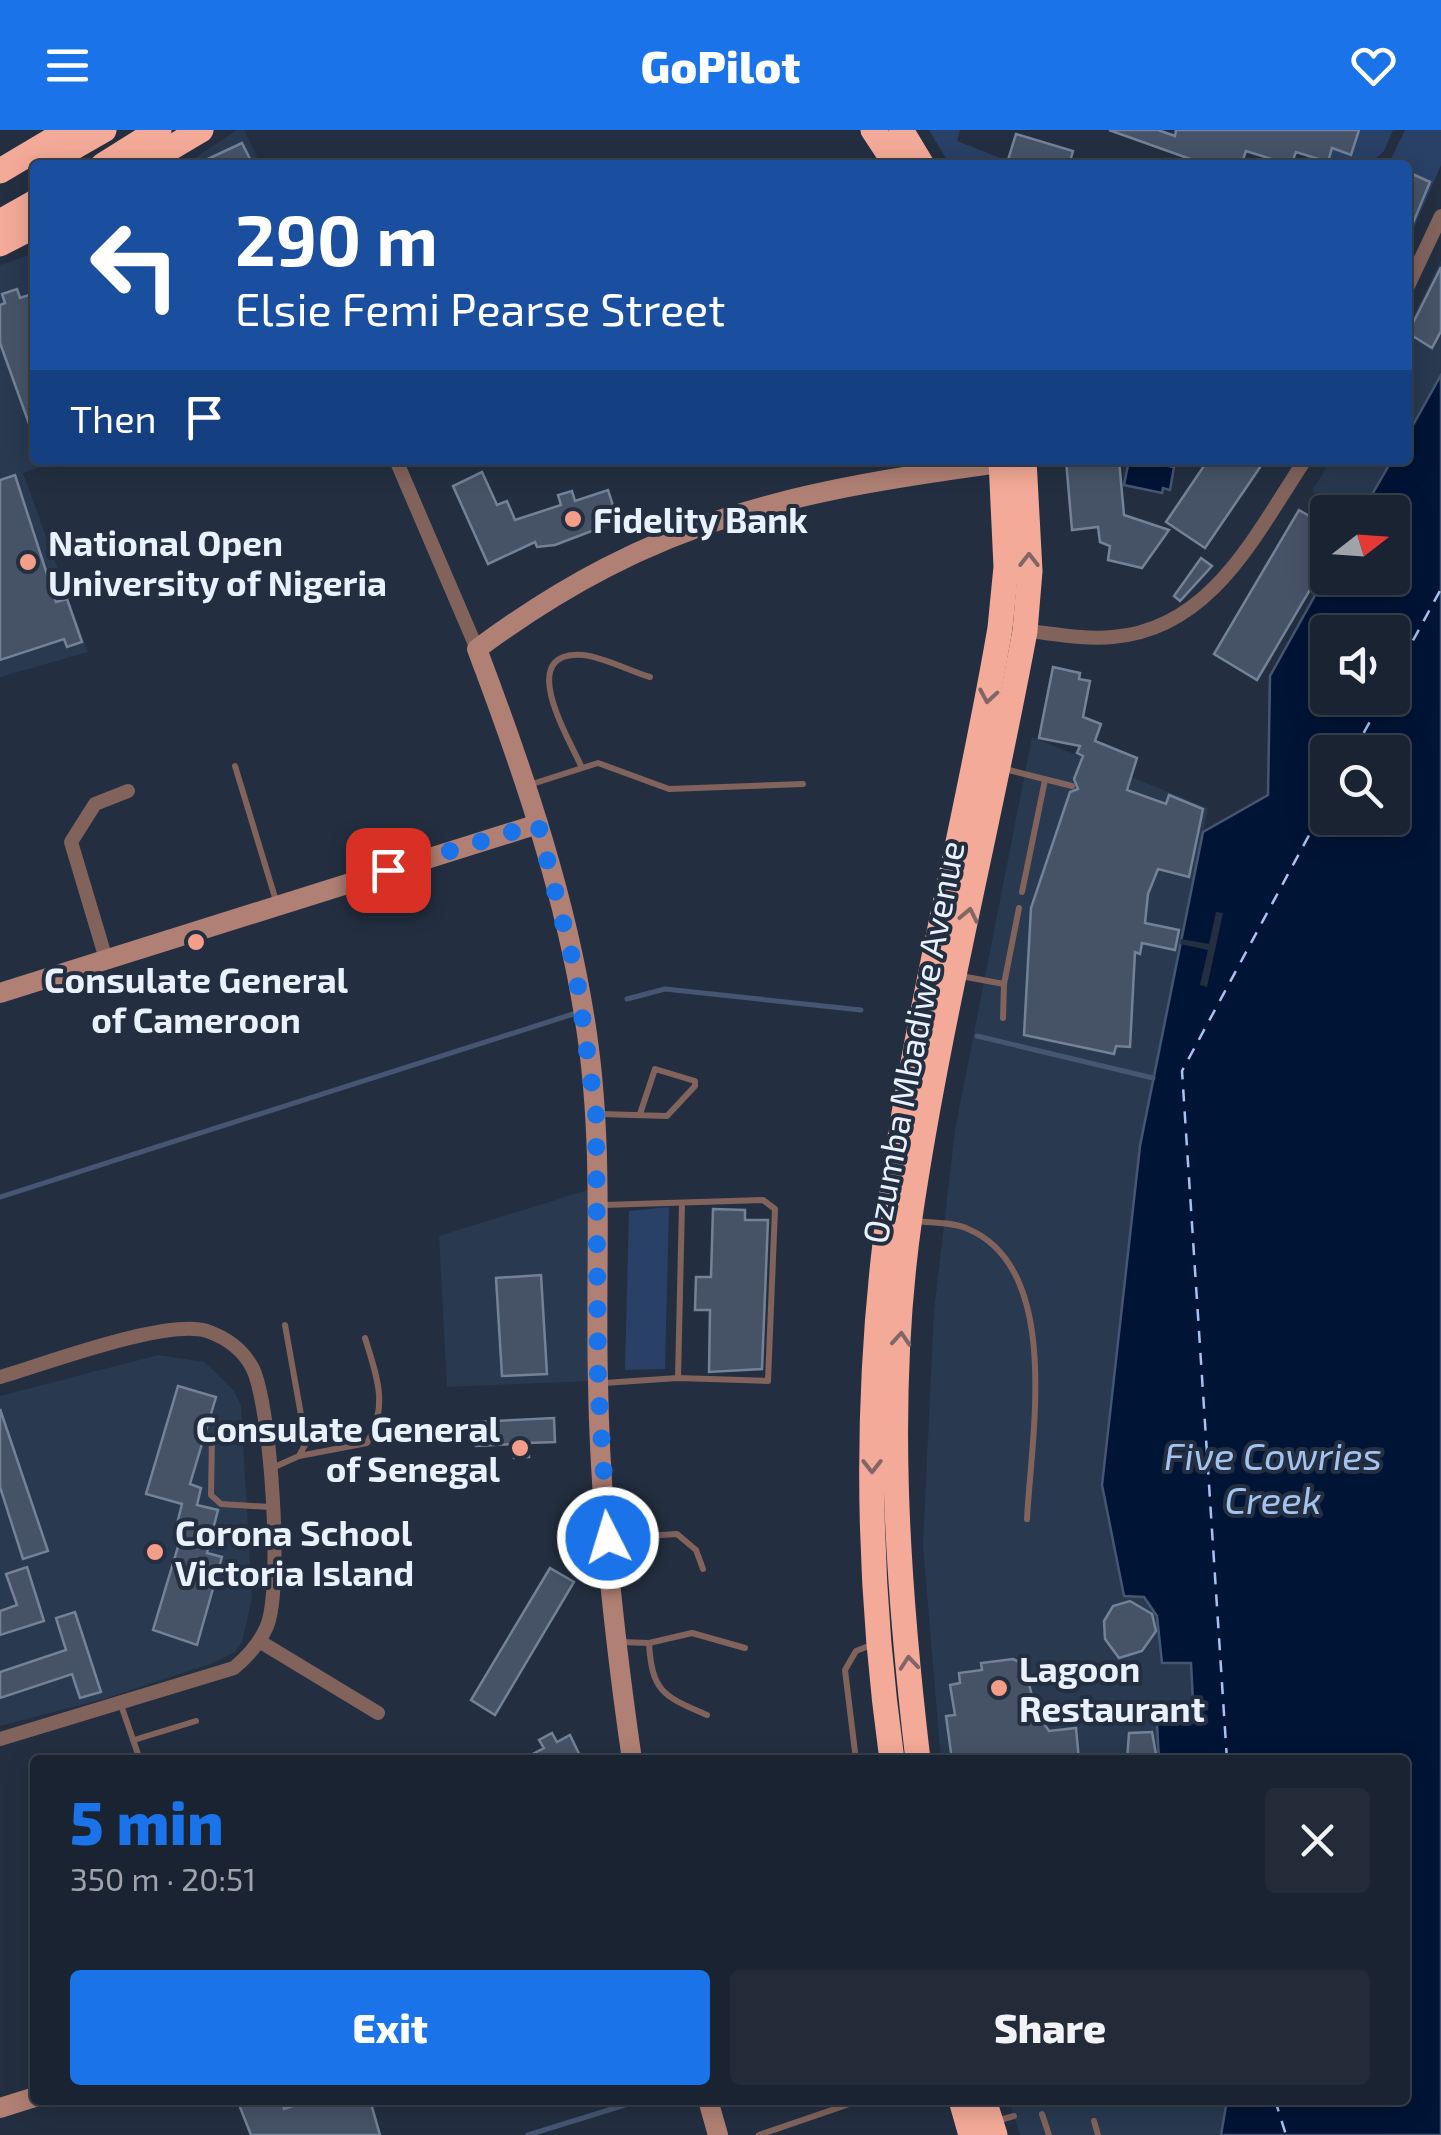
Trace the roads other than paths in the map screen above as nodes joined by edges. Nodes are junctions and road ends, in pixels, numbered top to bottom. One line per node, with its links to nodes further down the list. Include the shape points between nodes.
1 (70, 130): 12 (highway)
2 (104, 130): 7 (highway)
3 (160, 130): 8 (highway)
4 (201, 130): 9 (highway)
5 (873, 130): 10 (highway)
6 (901, 130): 11 (highway)
7 (51, 160)
8 (111, 160)
9 (150, 160)
10 (893, 160)
11 (919, 160)
12 (0, 171)
13 (30, 172): 14 (highway)
14 (0, 188)
15 (30, 205): 17 (highway)
16 (1441, 216): 20 (street)
17 (0, 222)
18 (30, 229): 19 (highway)
19 (0, 244)
20 (1412, 278)
21 (398, 465): 26 (street)
22 (983, 465): 26 (street, via 836,488 716,518 584,576)
23 (1009, 465): 25 (highway, Ozumba Mbadiwe Avenue)
24 (1302, 465): 25 (street, via 1231,569 1185,614 1114,637)
25 (1012, 630): 30 (highway, Ozumba Mbadiwe Avenue); 63 (highway, Ozumba Mbadiwe Avenue, one-way to 63, via 929,991 883,1260 872,1463)
26 (477, 649): 33 (street)
27 (650, 677): 29 (lane, via 584,655 554,666 548,676 551,705)
28 (235, 766): 38 (lane)
29 (581, 766): 32 (lane, via 615,767 669,790); 33 (lane)
30 (1000, 768): 31 (lane); 41 (highway, Ozumba Mbadiwe Avenue, one-way to 30)
31 (1045, 780): 34 (lane); 37 (lane)
32 (803, 784)
33 (528, 786): 36 (street)
34 (1072, 786)
35 (128, 791): 40 (street, via 95,804 71,842)
36 (538, 824): 38 (street); 45 (street, via 576,973)
37 (1022, 892)
38 (277, 904): 40 (street)
39 (1019, 908): 42 (lane)
40 (106, 959): 43 (street)
41 (957, 975): 42 (lane); 49 (highway, Ozumba Mbadiwe Avenue)
42 (1004, 984): 44 (lane)
43 (0, 993)
44 (1003, 1018)
45 (596, 1114): 46 (lane); 48 (street)
46 (640, 1114): 46 (lane, via 655,1069 695,1081 667,1116)
47 (682, 1204): 48 (lane); 53 (lane); 53 (lane, via 763,1200 775,1209 768,1381)
48 (600, 1206): 54 (street)
49 (909, 1220): 59 (lane, via 967,1228 985,1239 1003,1256 1028,1304 1036,1338); 77 (highway, Ozumba Mbadiwe Avenue, one-way to 49, via 895,1450)
50 (285, 1325): 56 (lane, via 306,1444)
51 (365, 1338): 56 (lane, via 383,1404 378,1426 368,1443)
52 (0, 1377): 55 (street, via 166,1329 204,1330 233,1344 252,1366 265,1400)
53 (678, 1378): 54 (lane)
54 (598, 1383): 60 (street)
55 (266, 1430): 57 (street); 58 (lane, via 212,1437 211,1495 221,1504)
56 (299, 1456): 57 (lane)
57 (268, 1470): 58 (street)
58 (270, 1506): 62 (street, via 274,1586)
59 (1027, 1519)
60 (608, 1538): 61 (lane, via 677,1534 696,1550); 64 (street)
61 (703, 1568)
62 (259, 1641): 67 (street, via 234,1668); 68 (street)
63 (880, 1641): 75 (lane, via 856,1651 845,1670); 76 (highway, Ozumba Mbadiwe Avenue)
64 (618, 1642): 65 (lane); 74 (street)
65 (649, 1643): 66 (lane, via 692,1633); 69 (lane, via 654,1684)
66 (745, 1648)
67 (121, 1706): 71 (street); 72 (lane)
68 (378, 1712)
69 (707, 1715)
70 (196, 1721): 72 (lane)
71 (0, 1738)
72 (134, 1740): 73 (lane)
73 (138, 1755)
74 (631, 1755)
75 (855, 1755)
76 (891, 1755)
77 (918, 1755)
78 (30, 2099): 82 (street)
79 (709, 2105): 87 (street)
80 (847, 2105): 86 (lane)
81 (968, 2105): 85 (highway)
82 (0, 2108)
83 (1042, 2114): 90 (lane)
84 (1094, 2121): 91 (lane)
85 (991, 2122)
86 (788, 2126): 88 (lane); 89 (lane)
87 (718, 2135)
88 (759, 2135)
89 (791, 2135)
90 (1050, 2135)
91 (1098, 2135)

